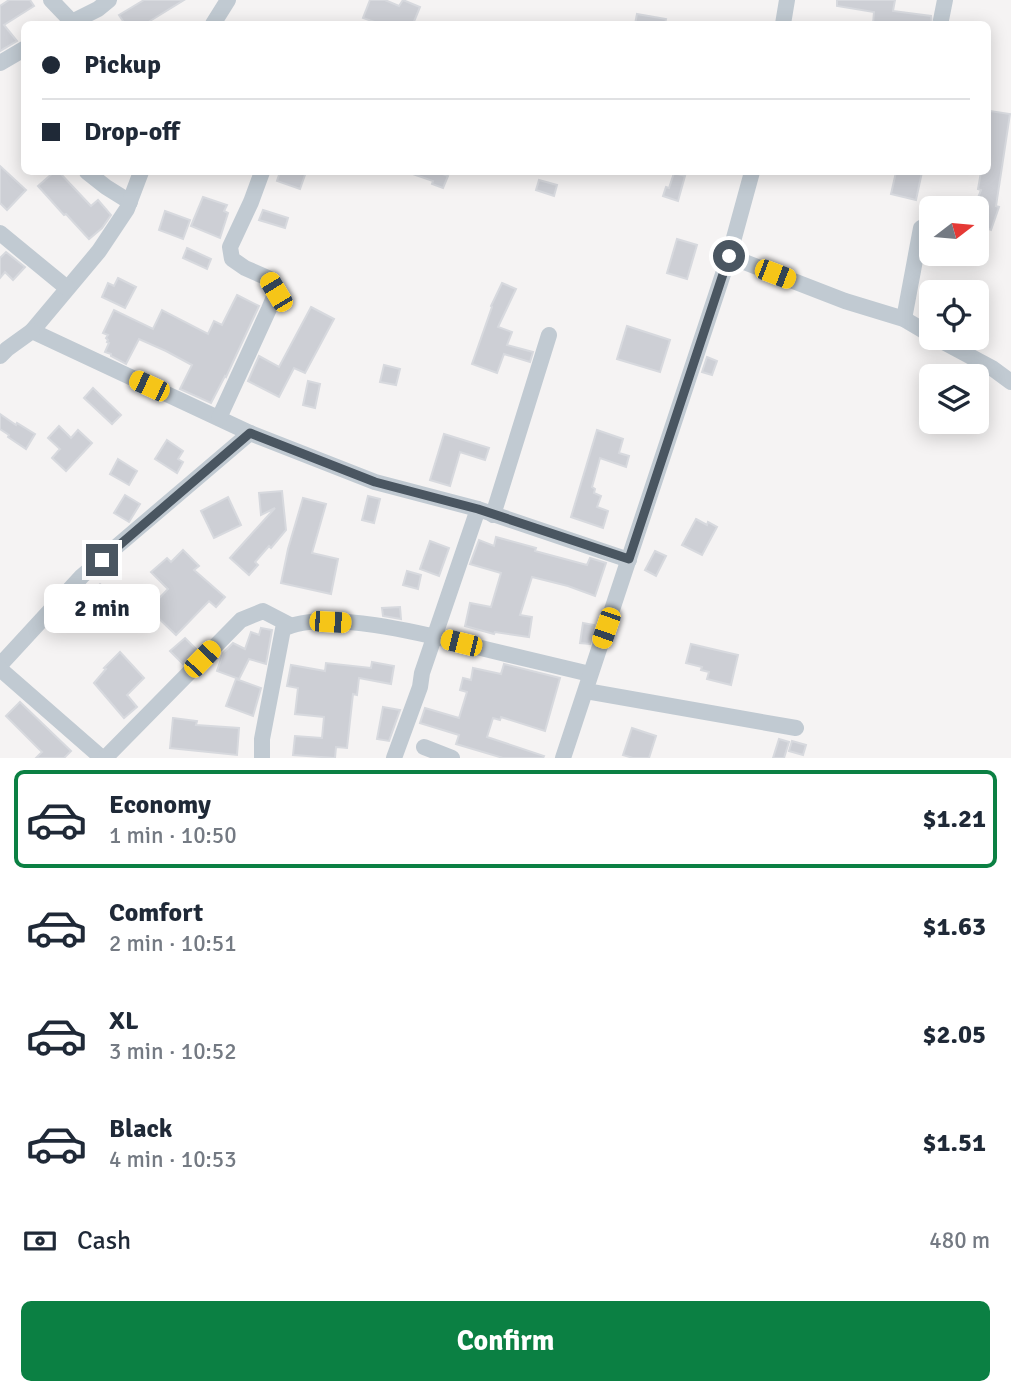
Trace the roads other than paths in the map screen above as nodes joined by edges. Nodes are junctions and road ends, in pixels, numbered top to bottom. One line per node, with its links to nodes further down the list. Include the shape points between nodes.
1 (51, 0): 7 (street)
2 (109, 0): 8 (street)
3 (228, 0): 9 (street)
4 (787, 0): 10 (street)
5 (945, 0): 6 (street)
6 (942, 20)
7 (68, 21)
8 (76, 21)
9 (215, 21)
10 (784, 21)
11 (21, 51): 12 (street)
12 (0, 63)
13 (91, 175): 17 (street)
14 (140, 175): 17 (street)
15 (261, 175): 29 (street, via 230,247 232,259 268,278 276,292)
16 (751, 175): 20 (street)
17 (130, 202): 21 (street, via 99,251)
18 (0, 233): 21 (street)
19 (919, 239): 22 (street)
20 (729, 256): 22 (street); 32 (street)
21 (67, 288): 24 (street)
22 (904, 319): 23 (street)
23 (919, 328)
24 (32, 331): 27 (street); 29 (street)
25 (549, 335): 31 (street)
26 (958, 350): 28 (street)
27 (0, 356)
28 (1011, 382)
29 (219, 418): 30 (street)
30 (250, 433): 31 (street, via 375,482); 35 (street, via 82,576)
31 (485, 512): 32 (street); 34 (street)
32 (629, 559): 36 (street)
33 (290, 625): 34 (street, via 346,622); 40 (street, via 264,611 242,620); 41 (street, via 283,629)
34 (435, 637): 36 (street); 42 (street)
35 (0, 667): 40 (street)
36 (590, 674): 37 (street)
37 (586, 691): 38 (street); 44 (street)
38 (796, 728)
39 (424, 747): 43 (street)
40 (104, 758)
41 (262, 758)
42 (394, 758)
43 (452, 758)
44 (564, 758)

